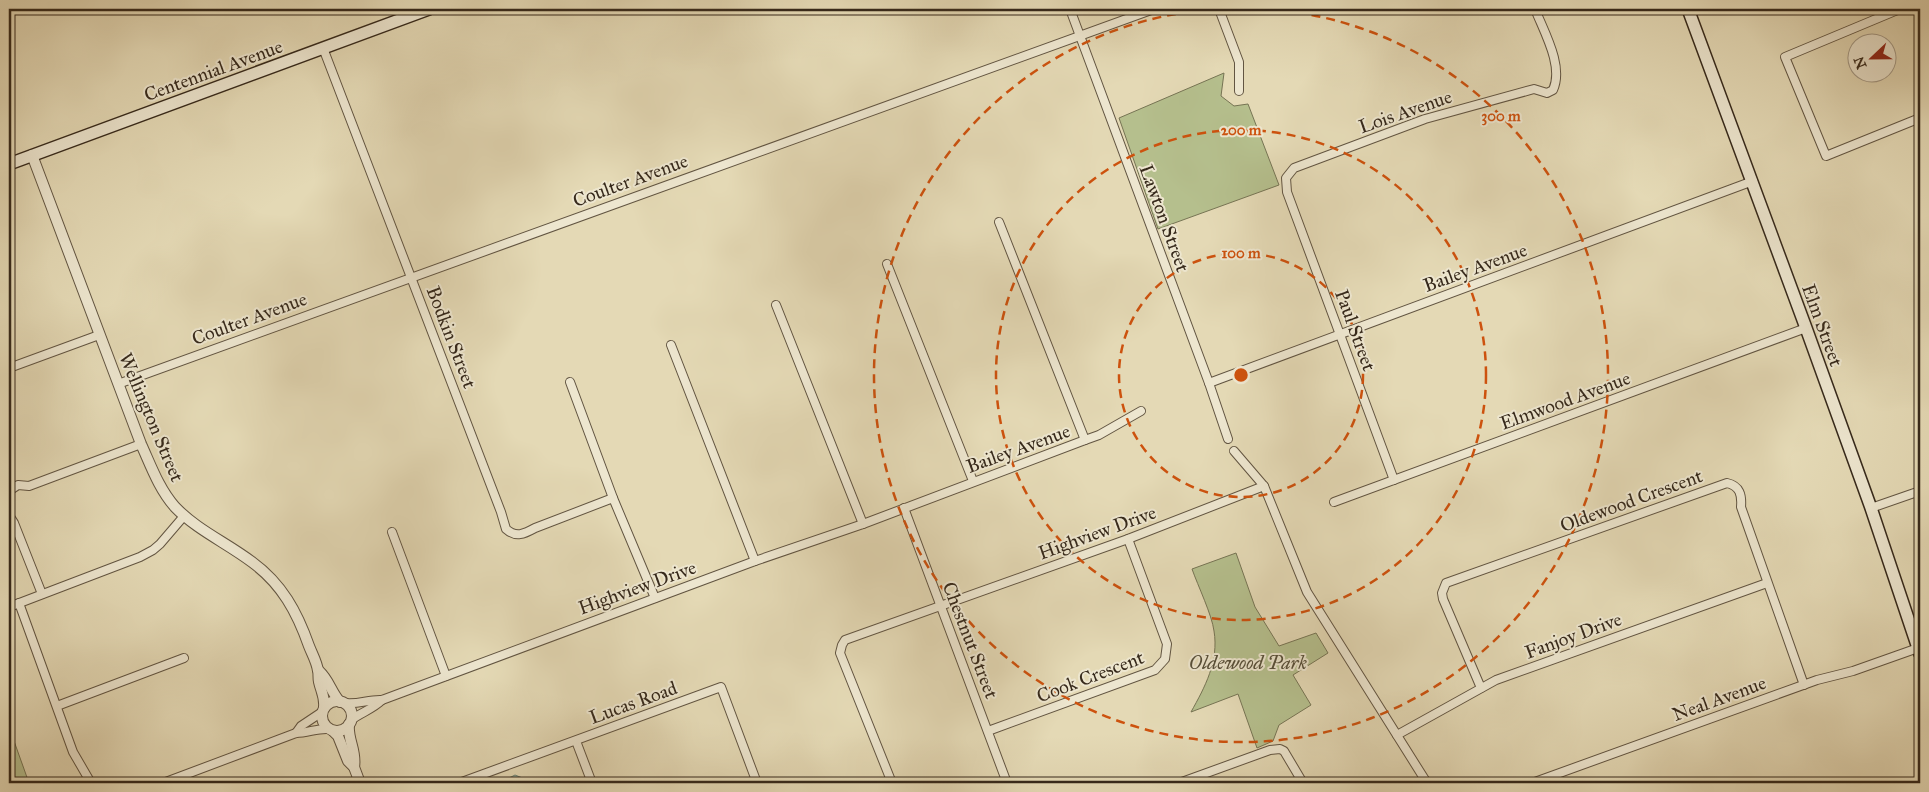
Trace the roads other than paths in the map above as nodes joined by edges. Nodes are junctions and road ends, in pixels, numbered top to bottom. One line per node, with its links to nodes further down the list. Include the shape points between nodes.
1 (429, 9): 9 (main road, Centennial Avenue)
2 (1070, 9): 8 (street, Lawton Street)
3 (1154, 9): 8 (street, Coulter Avenue)
4 (1219, 9): 10 (street, via 1239,62)
5 (1535, 9): 15 (street, Lois Avenue, via 1556,65 1558,77 1553,90 1547,93 1534,89 1425,120 1294,168 1286,178)
6 (1688, 9): 14 (main road, Elm Street)
7 (1900, 9): 11 (street, via 1785,57 1826,156)
8 (1081, 35): 18 (street, Coulter Avenue); 26 (street, Lawton Street)
9 (323, 48): 12 (main road, Centennial Avenue); 18 (street, Bodkin Street)
10 (1238, 91)
11 (1920, 118)
12 (32, 155): 13 (main road, Centennial Avenue); 22 (street, Wellington Street)
13 (9, 164)
14 (1753, 181): 20 (main road, Elm Street); 21 (street, Bailey Avenue)
15 (1287, 192): 21 (street, Paul Street)
16 (999, 222): 30 (street)
17 (887, 264): 34 (street)
18 (411, 276): 27 (street, Coulter Avenue); 38 (street, Bodkin Street, via 506,529 517,535 524,534)
19 (776, 305): 44 (street)
20 (1806, 328): 33 (street, Elmwood Avenue); 41 (main road, Elm Street)
21 (1340, 334): 26 (street, Bailey Avenue); 33 (street, Paul Street)
22 (99, 335): 24 (street); 27 (street, Wellington Street)
23 (671, 345): 47 (street)
24 (9, 368)
25 (570, 382): 38 (street)
26 (1209, 383): 29 (street, Lawton Street)
27 (118, 384): 31 (street, Wellington Street)
28 (1140, 411): 30 (street, Bailey Avenue)
29 (1228, 439)
30 (1085, 440): 34 (street, Bailey Avenue)
31 (141, 444): 36 (street, via 29,486 18,485); 43 (street, Wellington Street, via 160,486)
32 (1234, 451): 35 (street)
33 (1394, 480): 39 (street, Elmwood Avenue)
34 (973, 482): 40 (street, Bailey Avenue)
35 (1264, 486): 46 (street, Highview Drive); 68 (street, via 1307,592)
36 (9, 490)
37 (1920, 491): 41 (street)
38 (613, 498): 50 (street)
39 (1334, 502)
40 (904, 508): 44 (street, Highview Drive); 53 (street, Chestnut Street)
41 (1871, 508): 54 (main road, Elm Street)
42 (9, 515): 49 (street)
43 (184, 516): 49 (street, via 153,550); 56 (street, Wellington Street, via 253,562 278,585 301,623)
44 (863, 524): 47 (street, Highview Drive)
45 (392, 532): 57 (street)
46 (1128, 539): 53 (street, Highview Drive); 66 (street, Cook Crescent, via 1167,644 1165,659 1155,670)
47 (755, 560): 50 (street, Highview Drive)
48 (1767, 583): 58 (street, Oldewood Crescent); 59 (street, Fanjoy Drive); 59 (street, Oldewood Crescent, via 1740,492 1727,482 1466,577 1450,580 1443,587 1443,599)
49 (42, 594): 51 (street)
50 (655, 598): 57 (street, Highview Drive)
51 (19, 603): 52 (street); 62 (street)
52 (9, 606)
53 (941, 606): 66 (street, Chestnut Street); 77 (street, Highview Drive, via 845,640 840,650)
54 (1919, 651): 58 (street, Neal Avenue)
55 (184, 658): 62 (street)
56 (319, 671): 61 (street, Wellington Street); 63 (street, Wellington Street, via 318,680 324,695)
57 (446, 676): 60 (street, Highview Drive)
58 (1804, 685): 82 (street, Neal Avenue)
59 (1481, 688): 68 (street, Fanjoy Drive)
60 (382, 700): 61 (street, Highview Drive, via 353,704); 64 (street, Highview Drive)
61 (342, 702): 63 (street, via 331,702); 64 (street, via 351,710)
62 (57, 706): 71 (street, via 73,752)
63 (323, 710): 65 (street, via 322,722); 67 (street)
64 (350, 722): 65 (street, via 342,730); 70 (street, via 348,732 356,758)
65 (331, 730): 67 (street); 70 (street, via 338,736 348,761)
66 (988, 731): 78 (street, Chestnut Street)
67 (296, 733): 72 (street)
68 (1397, 735): 81 (street)
69 (576, 741): 74 (street, Lucas Road); 75 (street); 76 (street, Lucas Road, via 721,687)
70 (354, 767): 73 (street)
71 (92, 783)
72 (162, 783)
73 (360, 783)
74 (459, 783)
75 (592, 783)
76 (757, 783)
77 (892, 783)
78 (1007, 783)
79 (1178, 783): 80 (street, via 1280,748)
80 (1304, 783)
81 (1427, 783)
82 (1532, 783)

